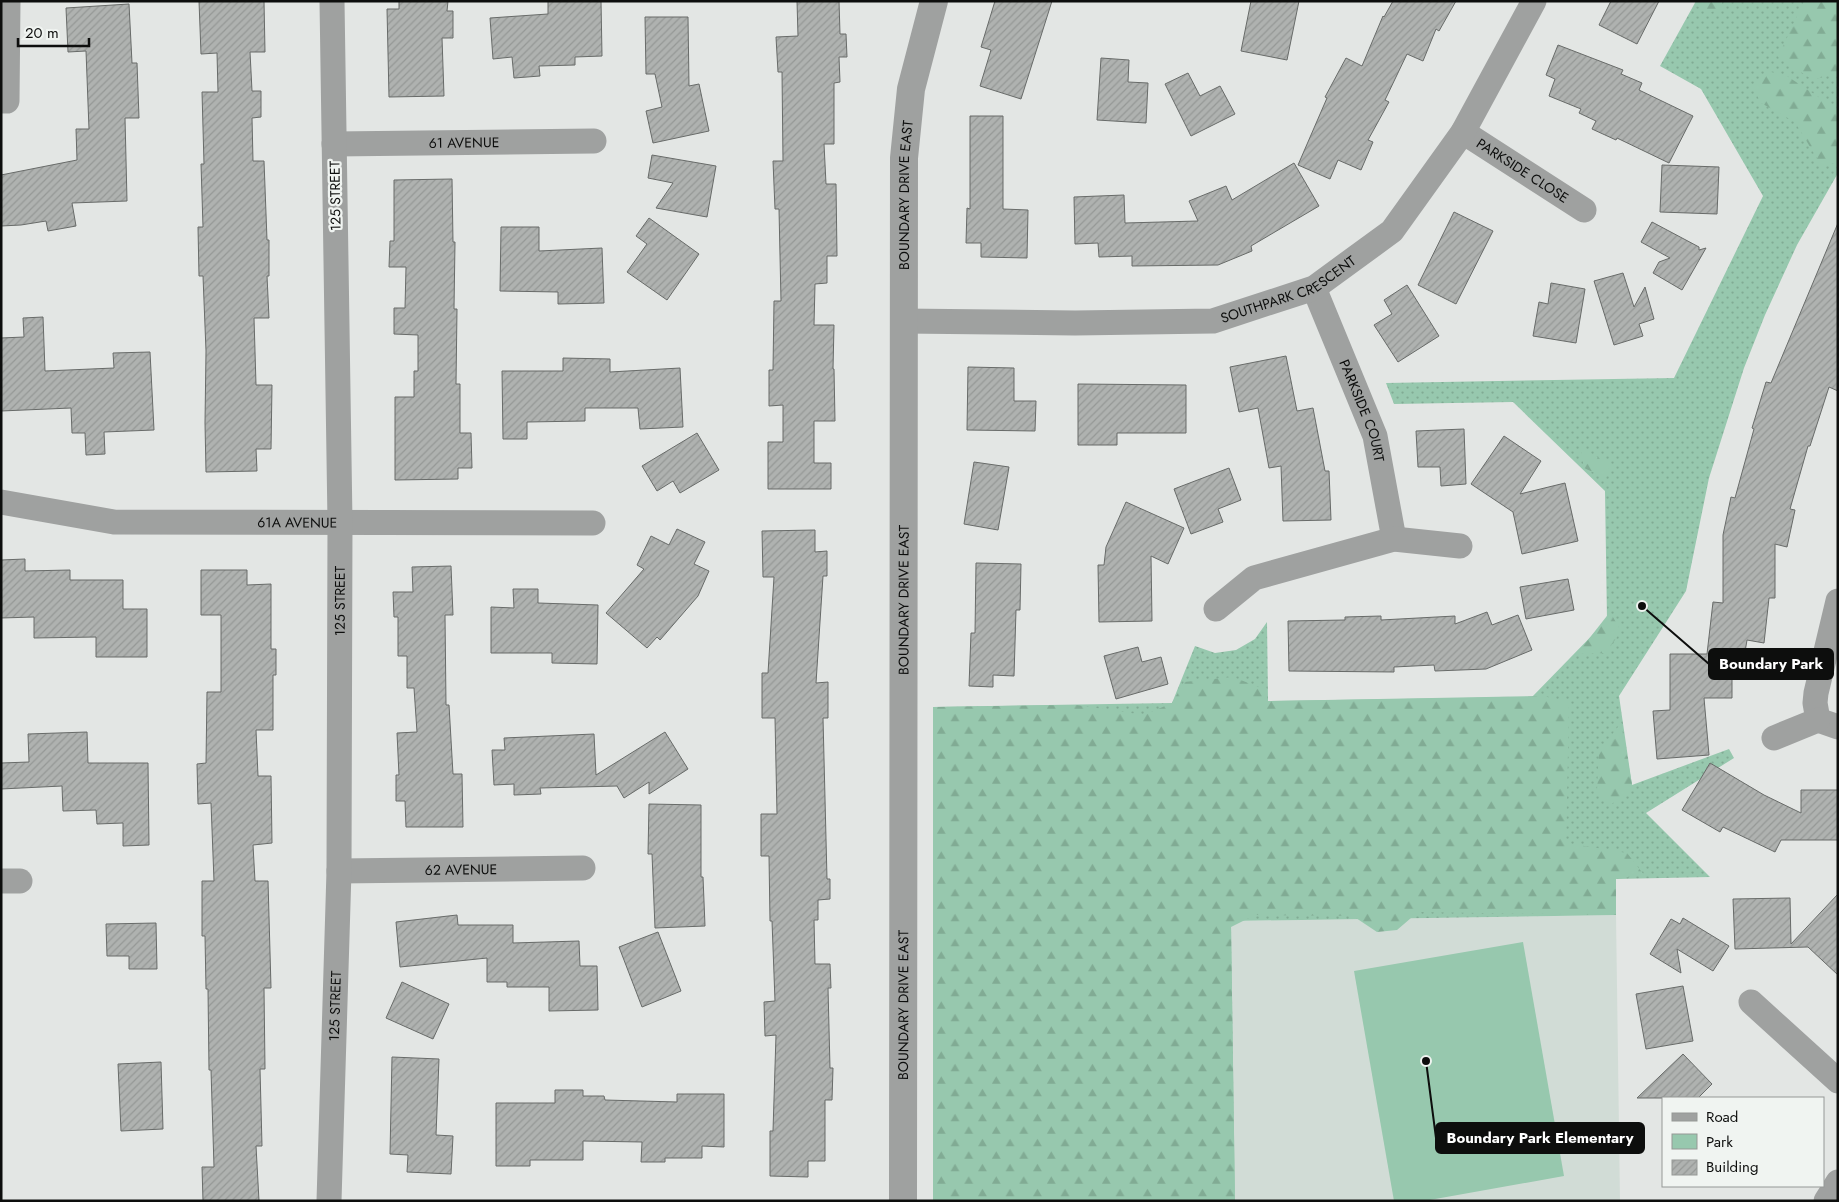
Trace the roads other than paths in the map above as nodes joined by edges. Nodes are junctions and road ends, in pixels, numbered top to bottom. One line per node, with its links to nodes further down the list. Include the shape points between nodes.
1 (8, 1): 5 (street)
2 (332, 1): 8 (street, 125 STREET)
3 (934, 1): 11 (street, BOUNDARY DRIVE EAST, via 911,89 904,158)
4 (1534, 1): 6 (street, SOUTHPARK CRESCENT)
5 (4, 101)
6 (1463, 132): 9 (street, PARKSIDE CLOSE); 10 (street, SOUTHPARK CRESCENT, via 1392,231)
7 (594, 140): 8 (street, 61 AVENUE)
8 (334, 144): 13 (street, 125 STREET)
9 (1584, 210)
10 (1314, 288): 11 (street, SOUTHPARK CRESCENT, via 1213,321); 15 (street, PARKSIDE COURT, via 1375,436)
11 (903, 321): 27 (street, BOUNDARY DRIVE EAST)
12 (1, 502): 13 (street, 61A AVENUE, via 114,522)
13 (340, 522): 14 (street, 61A AVENUE); 22 (street, 125 STREET)
14 (593, 523)
15 (1394, 539): 16 (street); 18 (street, via 1254,578)
16 (1460, 546)
17 (1838, 601): 19 (street, via 1815,703)
18 (1216, 609)
19 (1828, 724): 20 (street)
20 (1774, 738)
21 (583, 868): 22 (street, 62 AVENUE)
22 (339, 871): 26 (street, 125 STREET)
23 (1751, 1002): 24 (street)
24 (1838, 1081)
25 (1838, 1182): 28 (street)
26 (329, 1201)
27 (902, 1201)
28 (1826, 1201)

